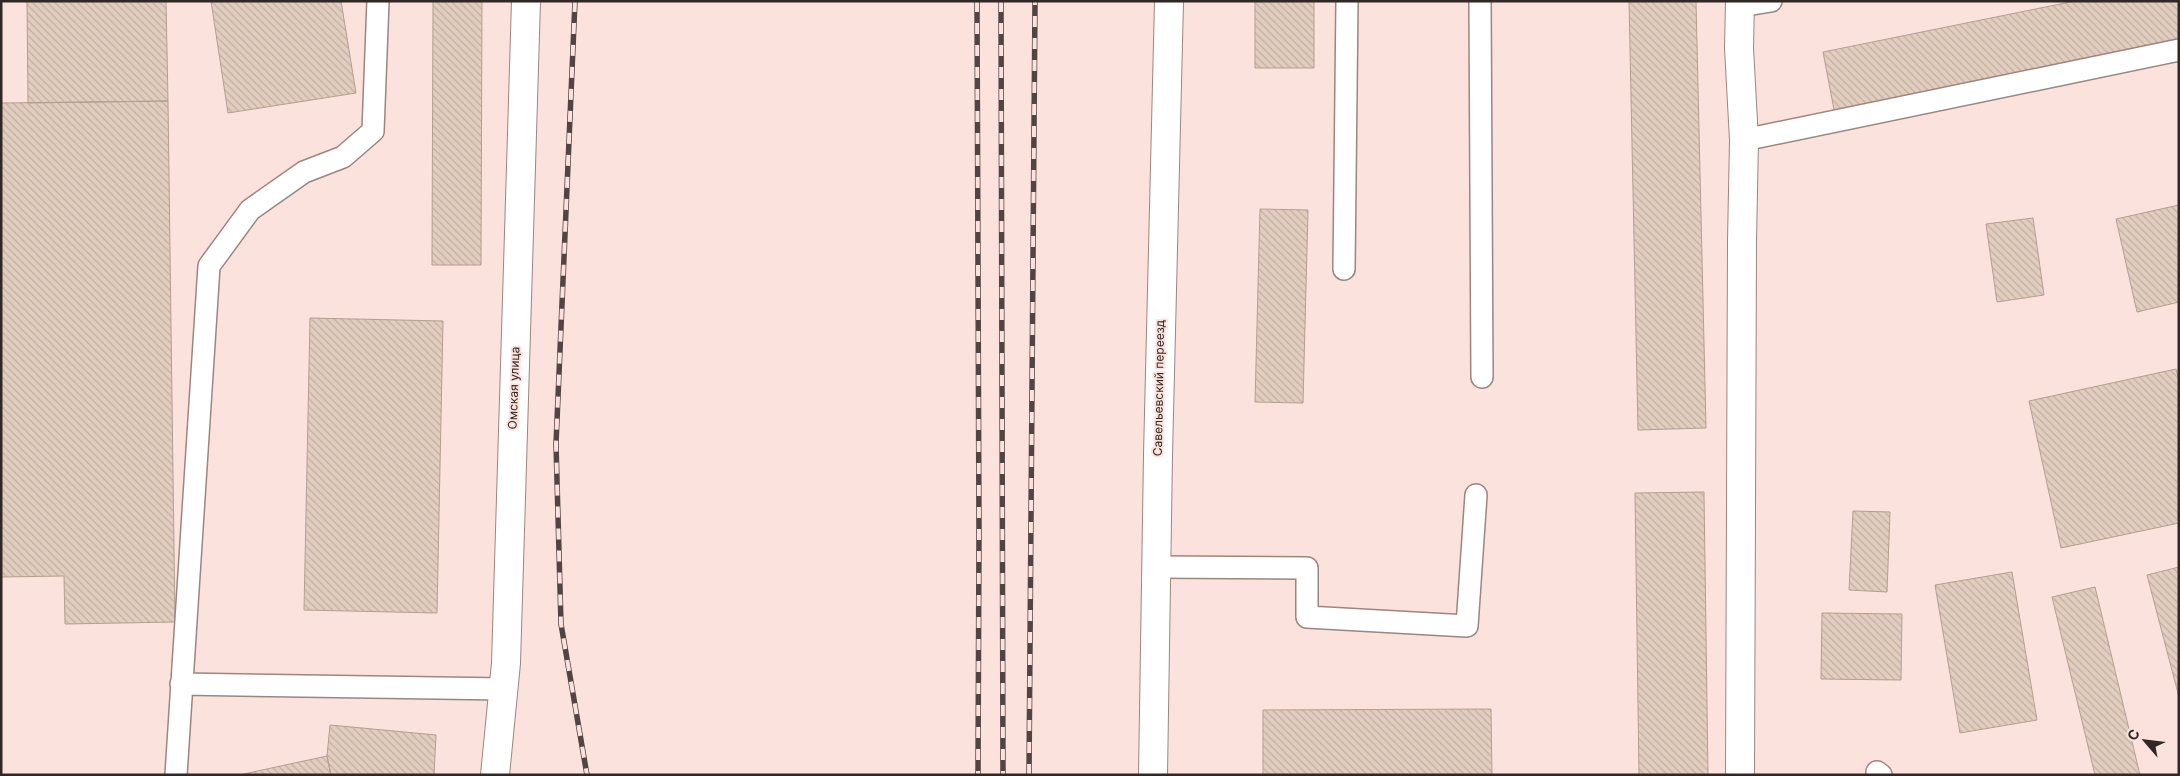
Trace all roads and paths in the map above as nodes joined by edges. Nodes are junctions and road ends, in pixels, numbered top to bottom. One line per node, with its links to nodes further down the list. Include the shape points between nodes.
1 (378, 1): 14 (lane, via 373,131 343,156 304,172 250,210 209,266)
2 (526, 1): 15 (main road, Омская улица)
3 (1168, 1): 13 (main road, Савельевский переезд)
4 (1346, 1): 10 (lane)
5 (1480, 1): 11 (lane)
6 (1771, 1): 7 (lane)
7 (1740, 4): 9 (main road)
8 (2179, 50): 9 (lane)
9 (1744, 140): 19 (main road)
10 (1344, 269)
11 (1482, 377)
12 (1476, 495): 13 (lane, via 1467,626 1307,616 1307,568)
13 (1156, 567): 18 (main road, Савельевский переезд)
14 (181, 684): 15 (lane); 16 (lane)
15 (504, 689): 17 (main road, Омская улица)
16 (176, 775)
17 (495, 775)
18 (1153, 775)
19 (1740, 775)

